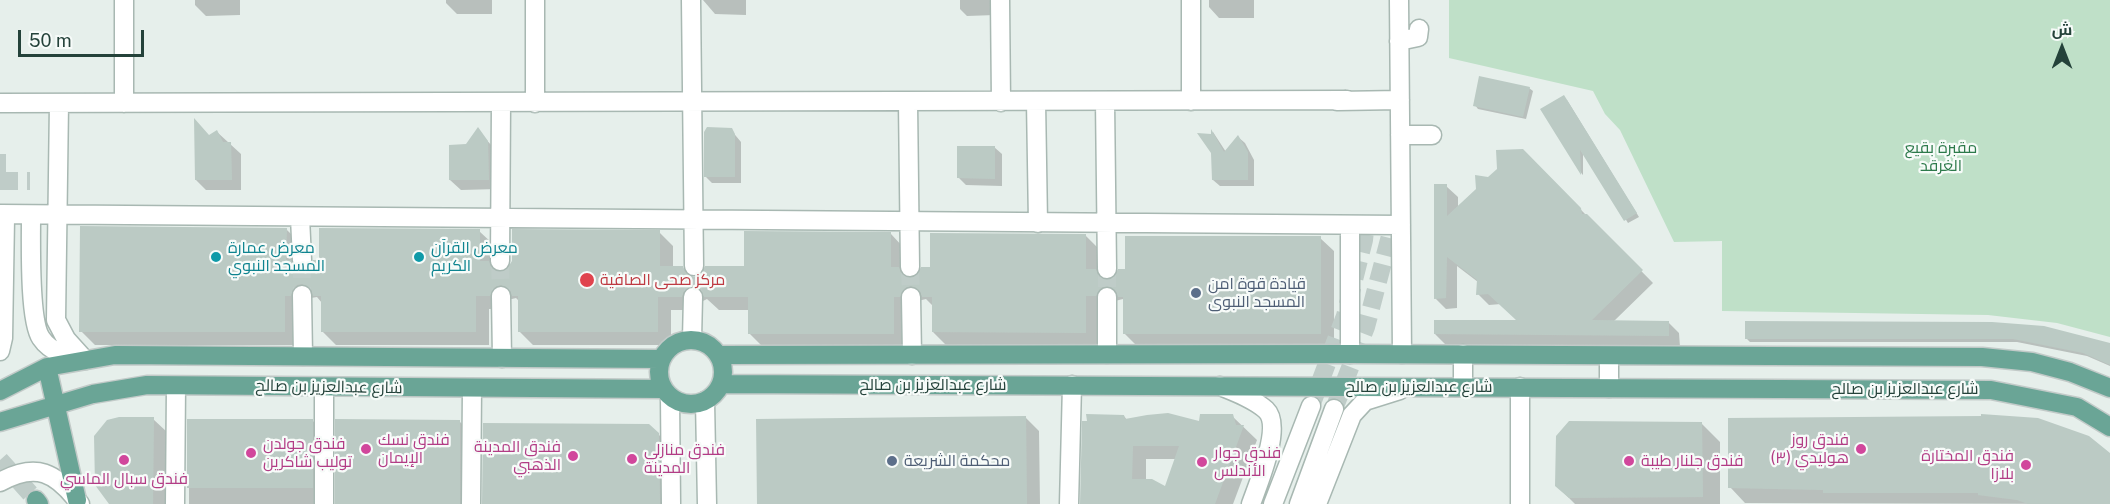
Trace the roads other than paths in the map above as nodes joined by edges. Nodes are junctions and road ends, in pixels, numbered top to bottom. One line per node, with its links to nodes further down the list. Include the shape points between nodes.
1 (124, 0): 17 (street)
2 (535, 0): 19 (street)
3 (691, 0): 20 (street)
4 (1000, 0): 14 (street)
5 (1191, 0): 12 (street)
6 (1399, 0): 8 (street)
7 (1419, 28): 8 (street, via 1418,37)
8 (1399, 41): 9 (street)
9 (1400, 100): 12 (street); 21 (street)
10 (1036, 101): 11 (street); 14 (street); 30 (street)
11 (1105, 101): 12 (street); 31 (street)
12 (1191, 101)
13 (908, 102): 14 (street); 20 (street); 29 (street)
14 (1001, 102)
15 (0, 103): 16 (street)
16 (59, 103): 17 (street); 23 (street)
17 (124, 103): 18 (street)
18 (501, 103): 19 (street); 27 (street)
19 (535, 103): 20 (street)
20 (692, 103): 28 (street)
21 (1400, 135): 22 (street); 32 (street)
22 (1432, 135)
23 (58, 215): 24 (street); 25 (street); 57 (street, via 56,320 66,339)
24 (2, 216): 46 (street)
25 (300, 217): 27 (street); 34 (street)
26 (30, 218): 44 (street, via 34,306)
27 (500, 218): 28 (street); 35 (street)
28 (694, 220): 29 (street); 36 (street)
29 (909, 222): 30 (street); 37 (street)
30 (1038, 223): 31 (street)
31 (1107, 224): 33 (street); 38 (street)
32 (1401, 225): 33 (street); 49 (street)
33 (1350, 226): 48 (street)
34 (302, 260)
35 (500, 261)
36 (694, 266)
37 (910, 267)
38 (1107, 269)
39 (302, 296): 53 (street)
40 (501, 296): 55 (street)
41 (693, 297): 45 (street)
42 (910, 297): 52 (street)
43 (1107, 297): 47 (street)
44 (40, 338): 57 (street, via 60,354); 58 (street)
45 (692, 339): 51 (main road, via 712,347); 56 (main road, via 673,344)
46 (0, 351)
47 (1107, 354): 48 (main road, شارع عبدالعزيز بن صالح); 52 (main road, شارع عبدالعزيز بن صالح)
48 (1350, 354): 49 (main road, شارع عبدالعزيز بن صالح)
49 (1402, 354): 50 (main road, شارع عبدالعزيز بن صالح)
50 (1463, 354): 54 (main road, شارع عبدالعزيز بن صالح); 64 (street)
51 (718, 355): 52 (main road, شارع عبدالعزيز بن صالح); 59 (main road, via 722,364)
52 (912, 355)
53 (303, 356): 55 (main road, شارع عبدالعزيز بن صالح); 57 (main road, شارع عبدالعزيز بن صالح, via 116,355)
54 (1609, 356): 68 (street); 69 (main road, شارع عبدالعزيز بن صالح, via 1982,357 2032,362)
55 (502, 358): 56 (main road, شارع عبدالعزيز بن صالح)
56 (661, 359): 71 (main road, via 659,380)
57 (86, 360): 58 (main road, شارع عبدالعزيز بن صالح)
58 (47, 367): 70 (main road, شارع عبدالعزيز بن صالح); 73 (main road)
59 (721, 384): 61 (main road, شارع عبدالعزيز بن صالح); 72 (main road)
60 (176, 386): 66 (main road, شارع عبدالعزيز بن صالح); 73 (main road, شارع عبدالعزيز بن صالح, via 147,385); 80 (street)
61 (1072, 386): 62 (main road, شارع عبدالعزيز بن صالح); 85 (street)
62 (1220, 386): 63 (main road, شارع عبدالعزيز بن صالح); 86 (street, via 1267,411 1274,424)
63 (1416, 387): 64 (main road, شارع عبدالعزيز بن صالح); 89 (street, via 1365,401 1352,415)
64 (1463, 387): 65 (main road, شارع عبدالعزيز بن صالح)
65 (1520, 387): 68 (main road, شارع عبدالعزيز بن صالح); 90 (street)
66 (324, 388): 67 (main road, شارع عبدالعزيز بن صالح); 81 (street)
67 (472, 388): 71 (main road, شارع عبدالعزيز بن صالح); 82 (street)
68 (1609, 388): 77 (main road, شارع عبدالعزيز بن صالح, via 1991,390 2077,407)
69 (2110, 388)
70 (0, 391)
71 (667, 393): 72 (main road, شارع عبدالعزيز بن صالح, via 684,403); 83 (street)
72 (705, 401): 84 (street)
73 (55, 404): 76 (main road, شارع عبدالعزيز بن صالح); 79 (main road)
74 (1311, 406): 87 (street)
75 (1334, 409): 88 (street)
76 (0, 422)
77 (2110, 427)
78 (0, 482): 79 (street, via 20,472 39,470 58,480)
79 (78, 502)
80 (175, 504)
81 (324, 504)
82 (471, 504)
83 (671, 504)
84 (708, 504)
85 (1069, 504)
86 (1251, 504)
87 (1273, 504)
88 (1299, 504)
89 (1317, 504)
90 (1520, 504)

